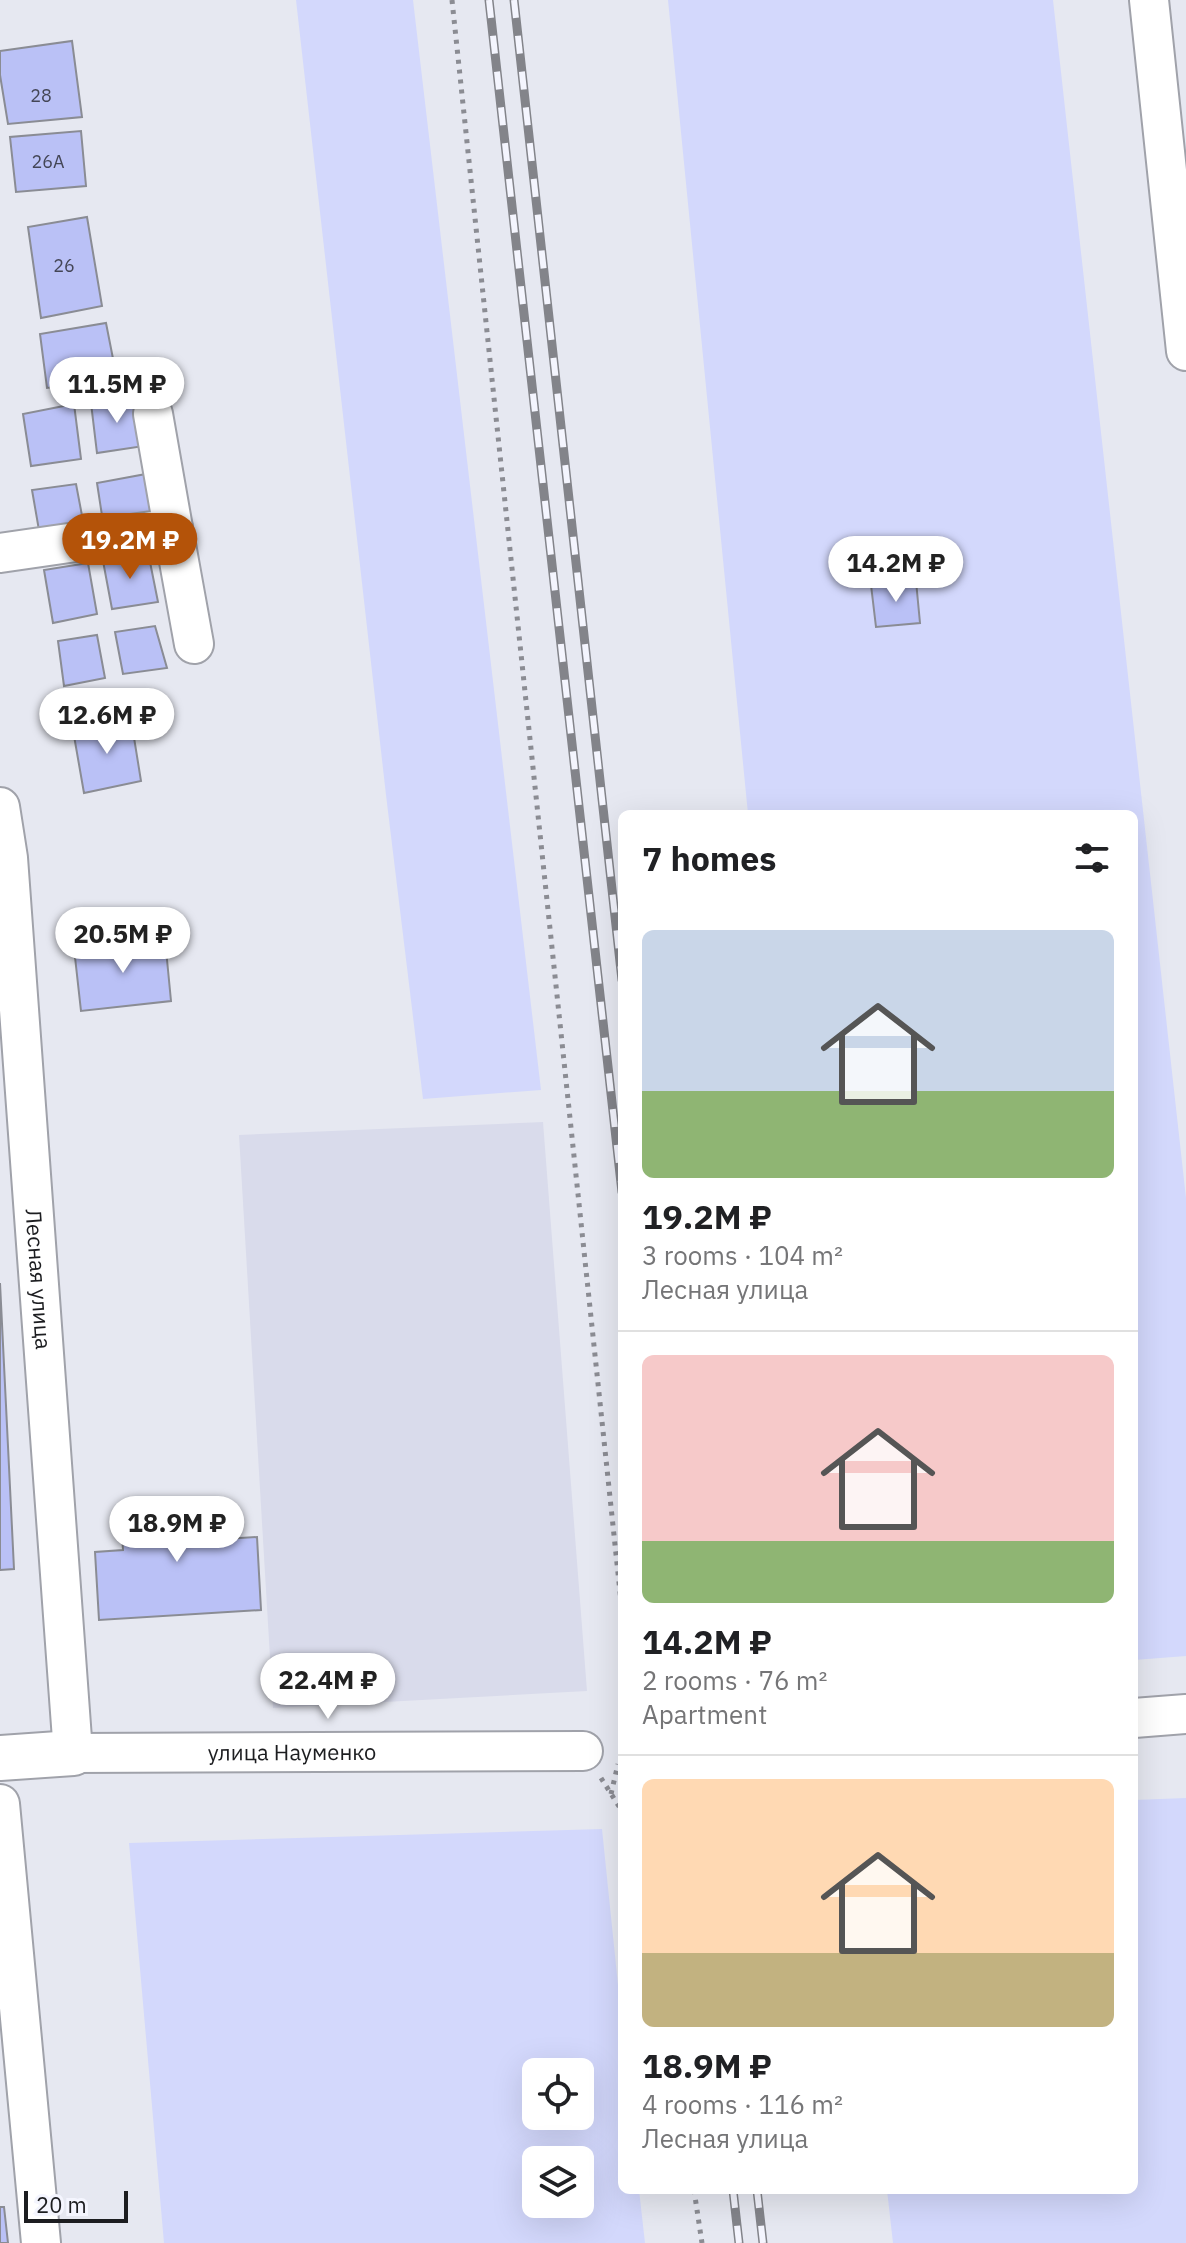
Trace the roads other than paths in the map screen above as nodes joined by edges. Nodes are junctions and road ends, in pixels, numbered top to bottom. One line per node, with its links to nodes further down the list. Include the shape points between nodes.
1 (1149, 0): 2 (street)
2 (1185, 341)
3 (153, 414): 4 (street)
4 (173, 528): 5 (street); 6 (street)
5 (0, 553)
6 (194, 644)
7 (0, 807): 8 (street, Лесная улица)
8 (4, 858): 12 (street, Лесная улица)
9 (1186, 1714): 10 (street)
10 (1138, 1718)
11 (583, 1751): 12 (street, улица Науменко)
12 (73, 1753): 13 (main road, улица Науменко)
13 (0, 1758)
14 (0, 1804): 15 (street)
15 (41, 2243)

